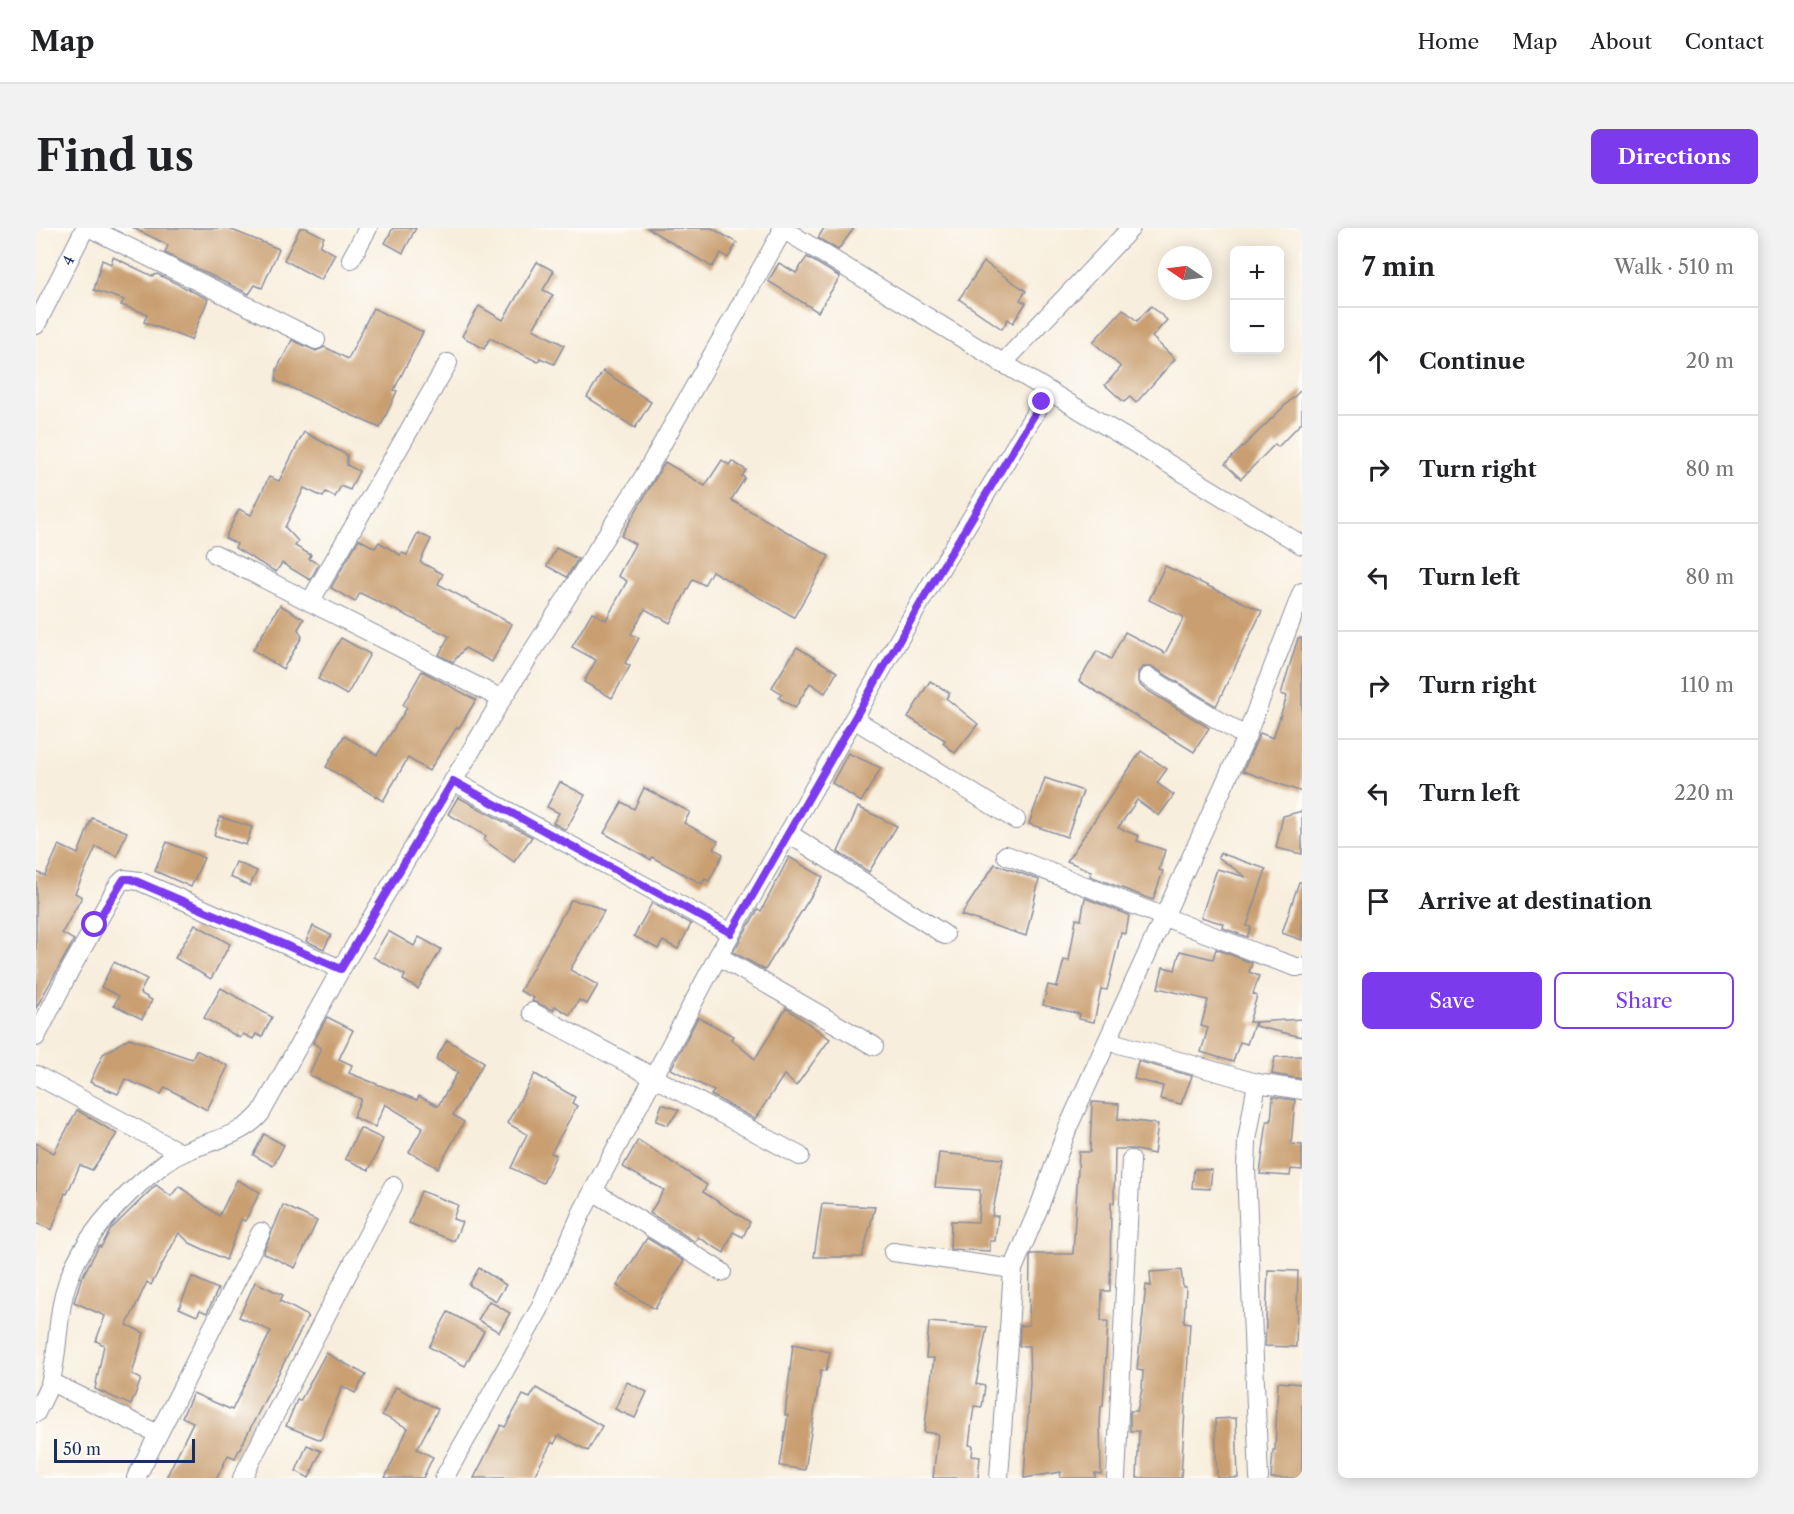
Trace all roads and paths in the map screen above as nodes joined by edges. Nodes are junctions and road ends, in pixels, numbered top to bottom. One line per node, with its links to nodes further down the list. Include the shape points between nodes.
1 (87, 228): 6 (street, 4); 7 (street)
2 (369, 228): 5 (street)
3 (783, 228): 9 (street); 16 (street, via 644,476)
4 (1131, 228): 9 (street)
5 (351, 259)
6 (36, 325)
7 (316, 340)
8 (447, 363): 14 (street)
9 (1002, 363): 10 (street)
10 (1042, 404): 11 (street); 17 (street)
11 (1302, 545)
12 (215, 554): 14 (street)
13 (1302, 592): 18 (street)
14 (310, 602): 16 (street)
15 (1148, 678): 18 (street)
16 (502, 699): 19 (street)
17 (854, 719): 20 (street); 21 (street)
18 (1246, 738): 23 (street)
19 (453, 781): 24 (street); 28 (street)
20 (1016, 820)
21 (788, 834): 24 (street); 25 (street)
22 (1006, 855): 23 (street)
23 (1164, 916): 27 (street); 31 (street)
24 (731, 933): 26 (street)
25 (945, 935)
26 (718, 956): 32 (street); 34 (street)
27 (1302, 967)
28 (341, 969): 30 (street, via 139,881 124,879); 37 (street, via 261,1113 244,1130)
29 (532, 1012): 34 (street)
30 (36, 1037)
31 (1108, 1041): 35 (street); 44 (street, via 1068,1127)
32 (874, 1046)
33 (36, 1075): 37 (street)
34 (654, 1077): 38 (street); 41 (street)
35 (1257, 1083): 36 (street); 54 (street, via 1246,1169)
36 (1302, 1090)
37 (181, 1153): 46 (street, via 162,1164 116,1208 78,1258 64,1294)
38 (800, 1156)
39 (1131, 1160): 53 (street)
40 (393, 1186): 50 (street)
41 (593, 1191): 45 (street); 51 (street, via 539,1310)
42 (261, 1232): 48 (street)
43 (893, 1252): 44 (street)
44 (1013, 1269): 52 (street)
45 (722, 1272)
46 (51, 1382): 47 (street); 48 (street)
47 (36, 1413)
48 (158, 1434): 49 (street)
49 (135, 1478)
50 (242, 1478)
51 (444, 1478)
52 (999, 1478)
53 (1116, 1478)
54 (1259, 1478)

